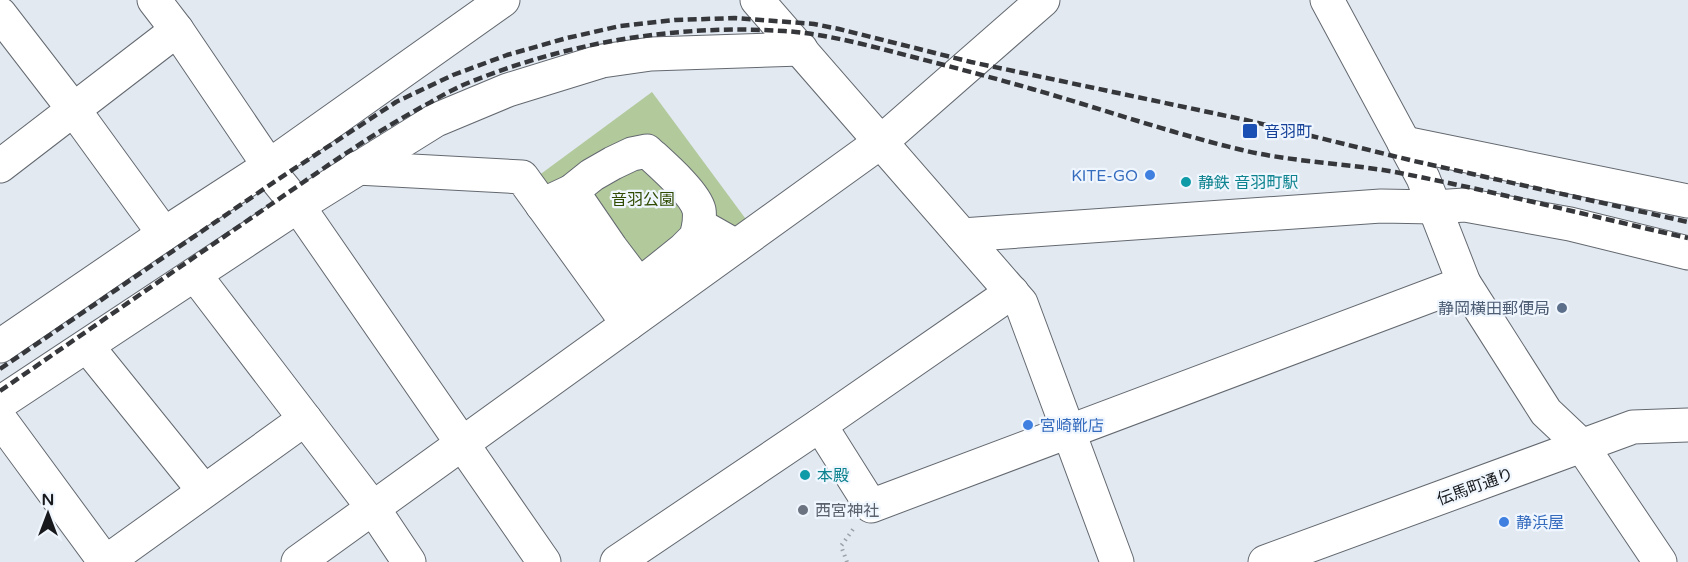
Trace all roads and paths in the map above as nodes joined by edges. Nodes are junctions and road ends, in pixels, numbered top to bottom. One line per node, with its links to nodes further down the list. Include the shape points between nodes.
1 (154, 0): 7 (street)
2 (503, 0): 13 (street)
3 (757, 0): 8 (street)
4 (1042, 0): 10 (street)
5 (1327, 0): 11 (street)
6 (0, 14): 9 (street)
7 (177, 30): 9 (street); 13 (street)
8 (801, 49): 10 (street); 14 (street, via 651,54 602,61 508,90 436,120)
9 (74, 110): 12 (street); 21 (street)
10 (882, 141): 22 (street); 23 (street)
11 (1404, 143): 16 (street); 19 (street)
12 (0, 166)
13 (269, 166): 18 (street); 21 (street)
14 (357, 168): 17 (street, via 522,177); 18 (street)
15 (572, 191): 17 (street); 20 (street, via 613,163 632,153 647,151 688,192 699,210); 26 (street)
16 (1688, 201)
17 (542, 205): 29 (street)
18 (298, 206): 25 (street); 38 (street)
19 (1434, 207): 22 (street, via 1381,206); 24 (street, via 1465,205 1523,215); 27 (street)
20 (699, 225): 23 (street); 26 (street, via 696,237 683,250 648,278)
21 (164, 234): 30 (street)
22 (962, 235): 28 (street)
23 (736, 246): 29 (street)
24 (1688, 252)
25 (195, 275): 31 (street); 33 (street)
26 (636, 281): 29 (street)
27 (1464, 283): 37 (street); 39 (street, via 1546,412)
28 (1012, 292): 35 (street); 37 (street, via 1021,303)
29 (624, 319): 38 (street)
30 (0, 346)
31 (87, 346): 32 (street); 40 (street)
32 (0, 403)
33 (305, 418): 40 (street); 42 (street)
34 (0, 419): 43 (street)
35 (820, 425): 41 (street); 47 (street)
36 (1688, 425): 39 (street, 伝馬町通り, via 1634,427)
37 (1069, 432): 41 (street); 49 (street)
38 (462, 444): 42 (street); 46 (street)
39 (1582, 446): 50 (street, 伝馬町通り); 51 (street)
40 (204, 491): 43 (street)
41 (871, 506): 48 (path, via 841,546)
42 (373, 508): 44 (street); 45 (street)
43 (105, 562)
44 (298, 562)
45 (409, 562)
46 (544, 562)
47 (616, 562)
48 (847, 562)
49 (1117, 562)
50 (1265, 562)
51 (1660, 562)

